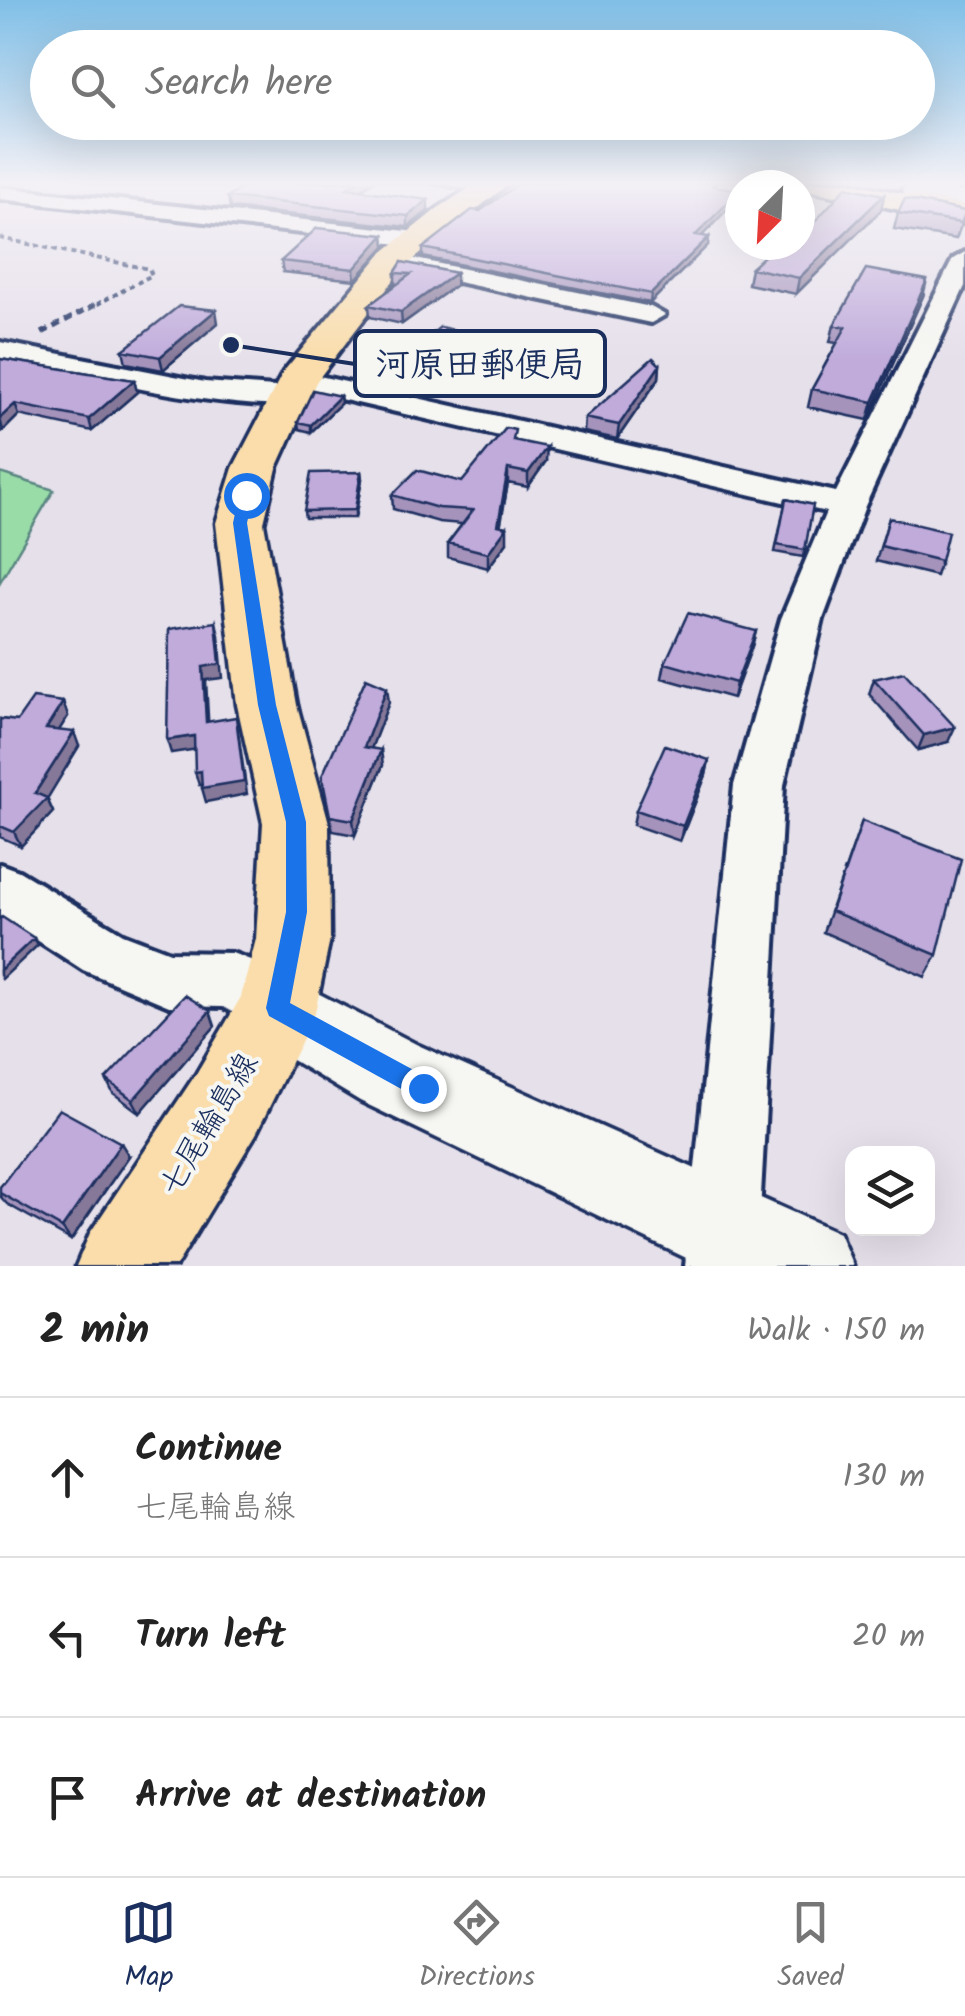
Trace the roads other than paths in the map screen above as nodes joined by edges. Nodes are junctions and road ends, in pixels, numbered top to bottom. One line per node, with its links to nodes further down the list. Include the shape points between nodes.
1 (343, 241): 3 (street)
2 (417, 241): 3 (main road, 七尾輪島線)
3 (405, 250): 5 (street); 7 (main road, 七尾輪島線)
4 (965, 259): 8 (street)
5 (650, 315)
6 (3, 351): 7 (street, via 205,392)
7 (292, 389): 8 (street, via 561,437); 10 (main road, 七尾輪島線, via 260,455 240,523 267,705 296,822 297,912)
8 (847, 506): 11 (street, via 802,619 759,785)
9 (0, 887): 10 (street, via 103,952 169,980 232,980)
10 (277, 1008): 11 (street); 12 (main road, 七尾輪島線, via 226,1104)
11 (723, 1247): 13 (street)
12 (123, 1266)
13 (806, 1266)

